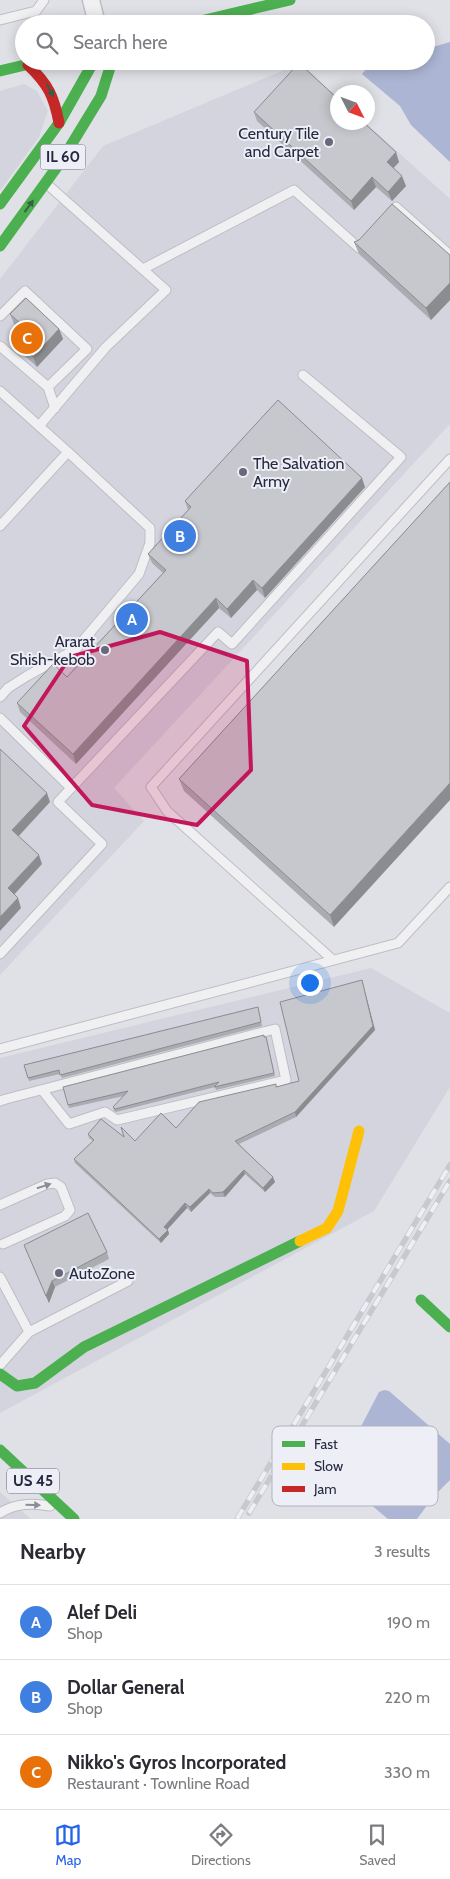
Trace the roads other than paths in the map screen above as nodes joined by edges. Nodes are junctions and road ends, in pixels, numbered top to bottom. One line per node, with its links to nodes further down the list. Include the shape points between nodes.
1 (44, 0): 4 (lane, via 36,11)
2 (92, 0): 5 (street)
3 (290, 0): 6 (main road)
4 (20, 15)
5 (95, 15)
6 (226, 15)
7 (15, 16): 8 (lane)
8 (0, 20)
9 (15, 68): 13 (main road)
10 (33, 70): 14 (main road, one-way to 14, via 47,84)
11 (89, 70): 14 (main road, IL 60)
12 (109, 70): 15 (main road, IL 60, via 101,96)
13 (0, 71)
14 (60, 123): 16 (main road, IL 60)
15 (45, 183): 19 (main road, IL 60, one-way to 15); 21 (lane)
16 (0, 204)
17 (384, 221): 20 (lane, via 396,207)
18 (371, 234): 21 (lane, via 359,248 294,190)
19 (0, 246)
20 (450, 255)
21 (143, 269): 27 (lane, via 166,290 106,347)
22 (0, 316): 25 (lane, via 25,291 87,349)
23 (0, 346): 25 (lane)
24 (303, 375): 34 (lane, via 401,457 232,644 218,632)
25 (48, 388): 27 (lane)
26 (0, 391): 28 (lane)
27 (55, 408): 28 (lane)
28 (39, 426): 29 (lane)
29 (68, 452): 31 (lane); 32 (lane, via 150,528 150,544 139,574 76,649 27,676)
30 (450, 459): 37 (lane, via 151,787 167,811)
31 (0, 526)
32 (0, 696)
33 (0, 718): 34 (lane)
34 (71, 788): 36 (lane, via 58,802 102,844)
35 (450, 887): 37 (lane, via 398,943)
36 (0, 954)
37 (333, 960): 38 (lane)
38 (0, 1050)
39 (42, 1090): 39 (lane, via 275,1029 286,1080 116,1120 105,1112 69,1124); 40 (lane)
40 (0, 1102)
41 (359, 1132): 50 (main road, via 338,1211 327,1228 84,1347 35,1383 17,1386)
42 (0, 1205): 43 (lane, one-way to 43, via 55,1183 61,1187 70,1210 65,1216)
43 (1, 1242)
44 (0, 1276): 48 (lane)
45 (128, 1281): 48 (lane)
46 (421, 1300): 47 (main road)
47 (450, 1327)
48 (29, 1332): 49 (lane)
49 (0, 1365)
50 (0, 1374)
51 (0, 1450): 53 (main road, US 45)
52 (0, 1513): 53 (lane, one-way to 53, via 10,1507 32,1504 49,1506)
53 (70, 1516)

